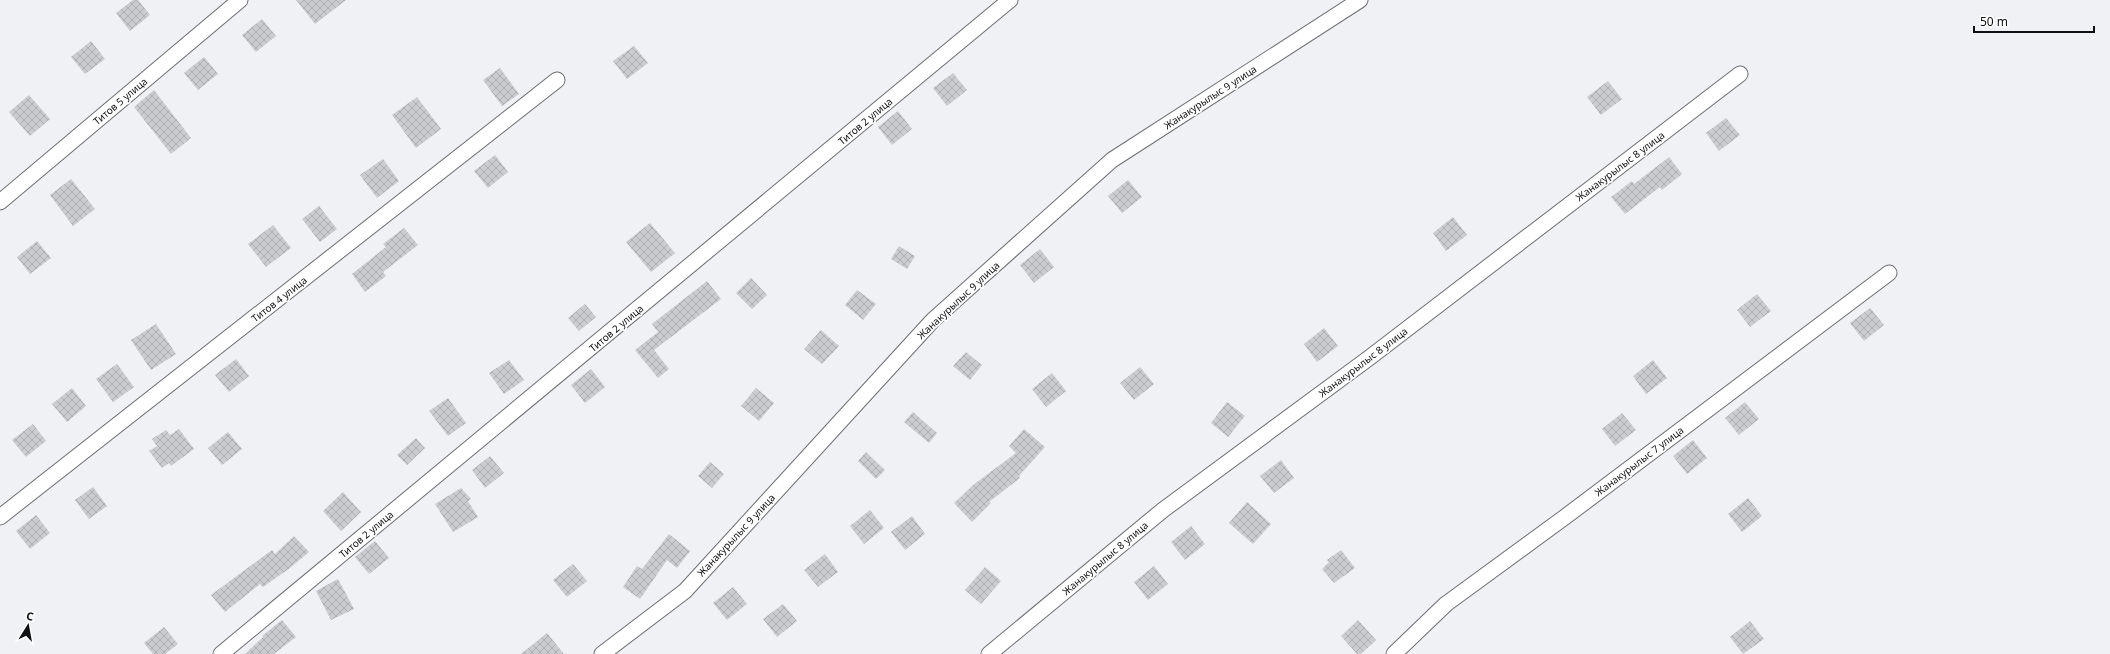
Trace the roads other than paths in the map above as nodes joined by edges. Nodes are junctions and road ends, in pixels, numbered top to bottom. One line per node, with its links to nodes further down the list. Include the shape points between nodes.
1 (240, 0): 6 (street, Титов 5 улица)
2 (1010, 0): 9 (street, Титов 2 улица)
3 (1360, 0): 10 (street, Жанакурылыс 9 улица, via 1112,160 933,320 685,590)
4 (1740, 74): 11 (street, Жанакурылыс 8 улица, via 1369,358 1163,510)
5 (557, 80): 8 (street, Титов 4 улица)
6 (0, 202)
7 (1889, 273): 12 (street, Жанакурылыс 7 улица, via 1446,604)
8 (0, 517)
9 (221, 654)
10 (602, 654)
11 (989, 654)
12 (1394, 654)

